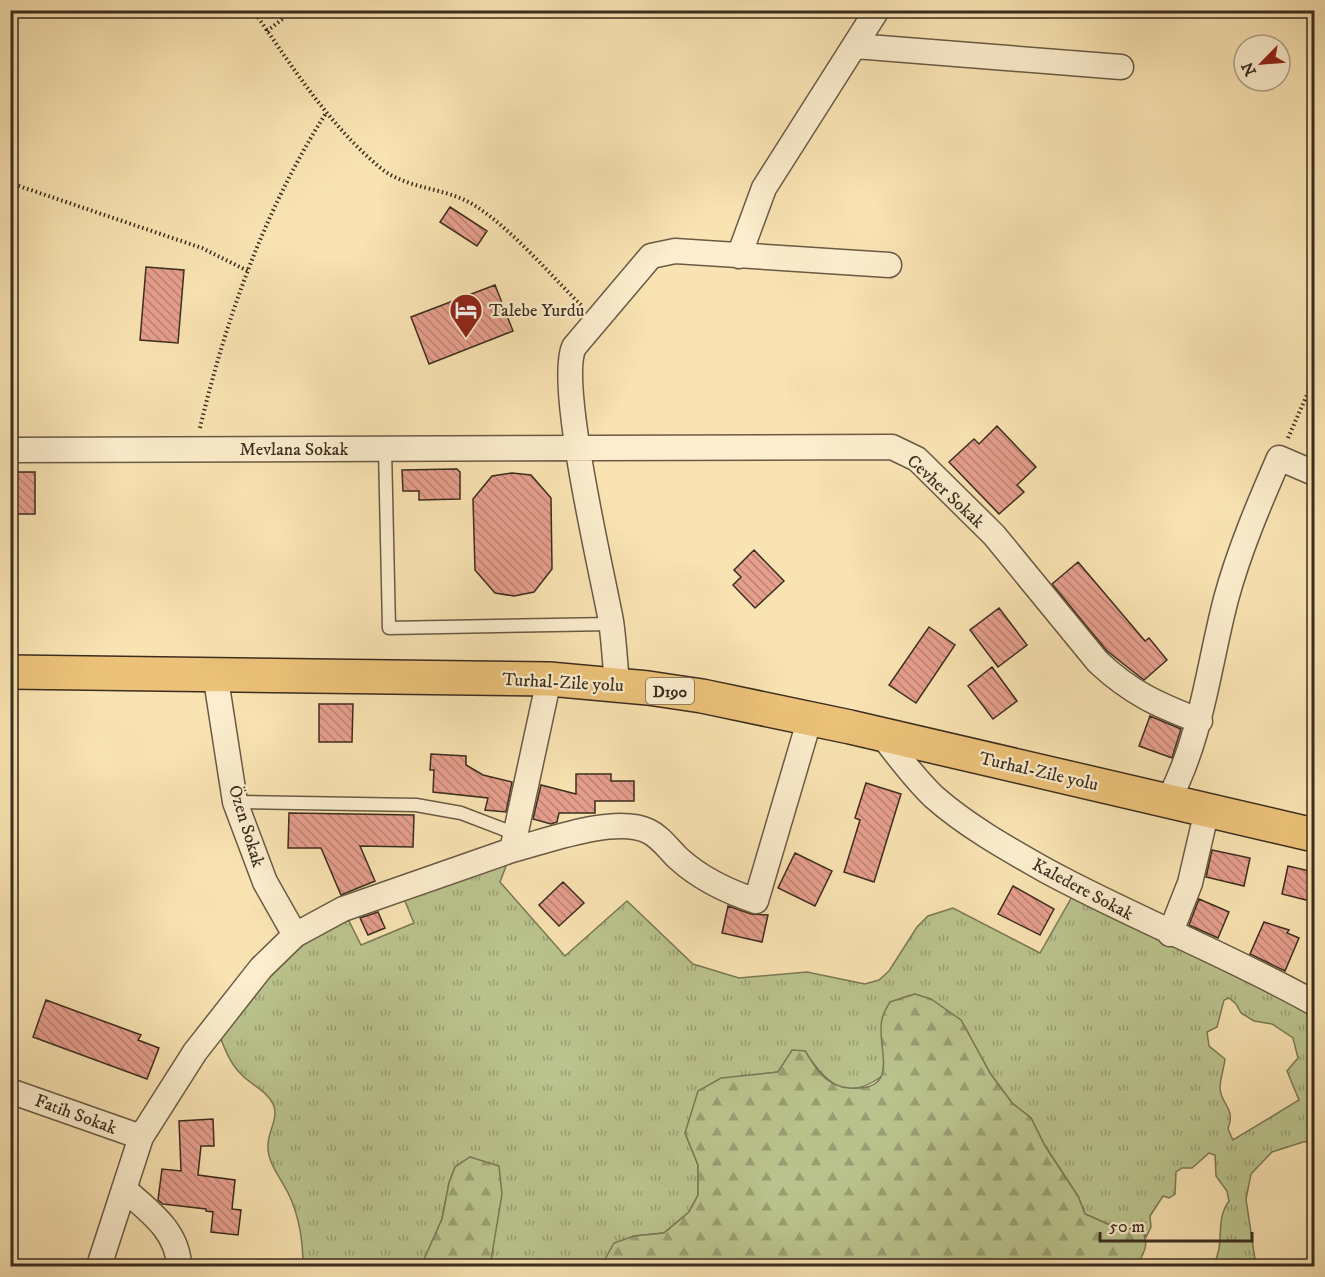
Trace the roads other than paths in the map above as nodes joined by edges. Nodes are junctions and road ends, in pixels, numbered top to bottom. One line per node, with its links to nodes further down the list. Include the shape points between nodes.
1 (877, 10): 2 (street)
2 (855, 46): 3 (street); 4 (street, via 764,188)
3 (1121, 67)
4 (739, 256): 5 (street); 6 (street, via 675,251 651,256 574,347 568,365)
5 (889, 265)
6 (578, 448): 7 (street, Mevlana Sokak); 10 (street); 16 (street, Cevher Sokak, via 872,445 904,451 918,459 994,536 1098,662 1135,693)
7 (385, 449): 8 (street, Mevlana Sokak); 10 (lane, via 389,628)
8 (10, 450)
9 (1314, 472): 16 (street, via 1279,458 1226,599)
10 (611, 624): 14 (street)
11 (10, 672): 12 (main road, Turhal-Zile yolu / D190)
12 (215, 673): 13 (main road, Turhal-Zile yolu / D190); 19 (street, Özen Sokak)
13 (549, 679): 14 (main road, Turhal-Zile yolu / D190); 22 (street)
14 (617, 684): 15 (main road, Turhal-Zile yolu / D190)
15 (810, 718): 17 (main road, Turhal-Zile yolu / D190); 22 (street, via 756,901 702,876 662,840 637,827)
16 (1200, 721): 18 (street, via 1184,770)
17 (881, 734): 18 (main road, Turhal-Zile yolu / D190); 23 (street, Kaledere Sokak, via 909,770 959,817 1056,876)
18 (1168, 801): 20 (main road, Turhal-Zile yolu / D190)
19 (235, 802): 22 (lane, via 416,805 461,813); 24 (street, Özen Sokak, via 265,882)
20 (1207, 810): 21 (main road, Turhal-Zile yolu / D190); 23 (street, via 1190,883)
21 (1314, 834)
22 (514, 842): 24 (street, via 343,909)
23 (1170, 934): 25 (street, Kaledere Sokak, via 1281,984)
24 (295, 935): 27 (street, via 226,1008)
25 (1314, 1004)
26 (10, 1091): 27 (street, Fatih Sokak)
27 (141, 1137): 28 (street)
28 (124, 1189): 29 (street); 30 (street, via 171,1235 178,1250)
29 (99, 1266)
30 (179, 1266)

